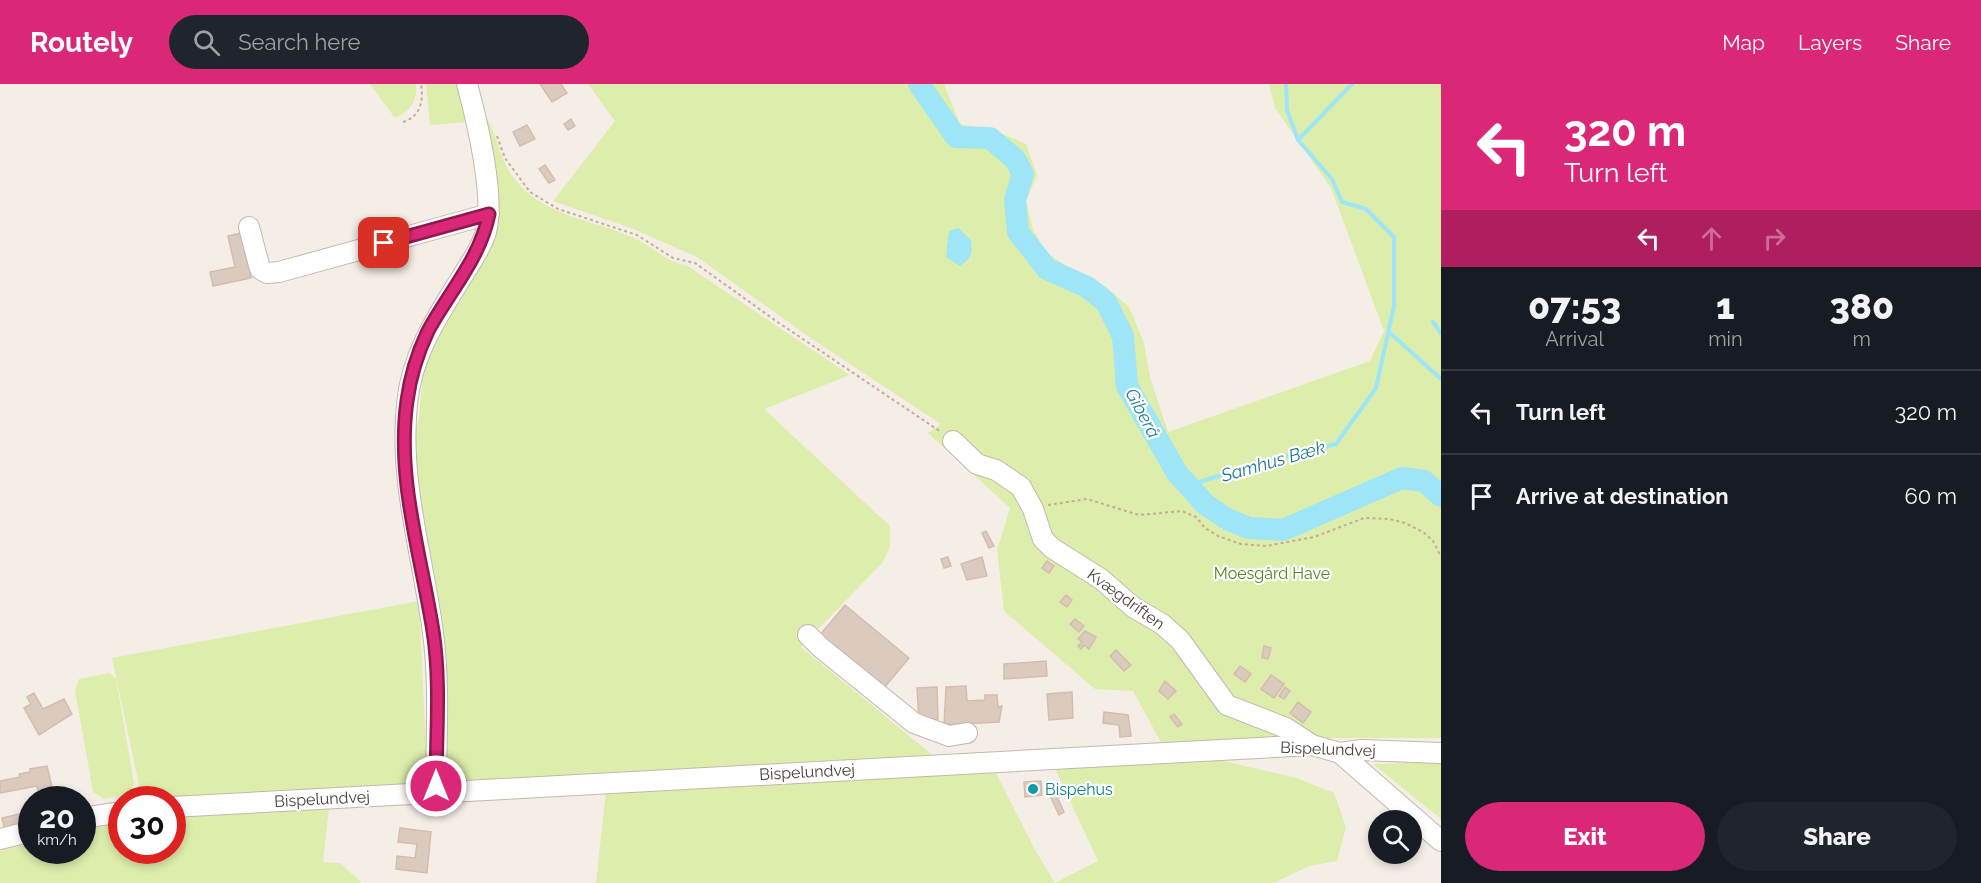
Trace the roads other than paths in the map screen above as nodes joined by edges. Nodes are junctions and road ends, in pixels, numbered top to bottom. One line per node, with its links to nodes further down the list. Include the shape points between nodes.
1 (467, 84): 2 (street, via 488,190)
2 (489, 214): 3 (street, via 267,273 260,269); 10 (street, via 478,250 428,332 407,402 407,489 436,669)
3 (249, 228)
4 (953, 441): 7 (street, Kvægdriften, via 977,464 1015,481 1033,509 1043,539 1180,640 1227,705 1286,728)
5 (808, 635): 6 (street, via 914,723 950,736)
6 (967, 734)
7 (1312, 745): 8 (street, Bispelundvej); 10 (street, Bispelundvej)
8 (1340, 753): 9 (street, Bispelundvej); 14 (street)
9 (1441, 753)
10 (436, 792): 11 (street, Bispelundvej)
11 (186, 806)
12 (18, 834): 13 (street)
13 (0, 839)
14 (1441, 841)

